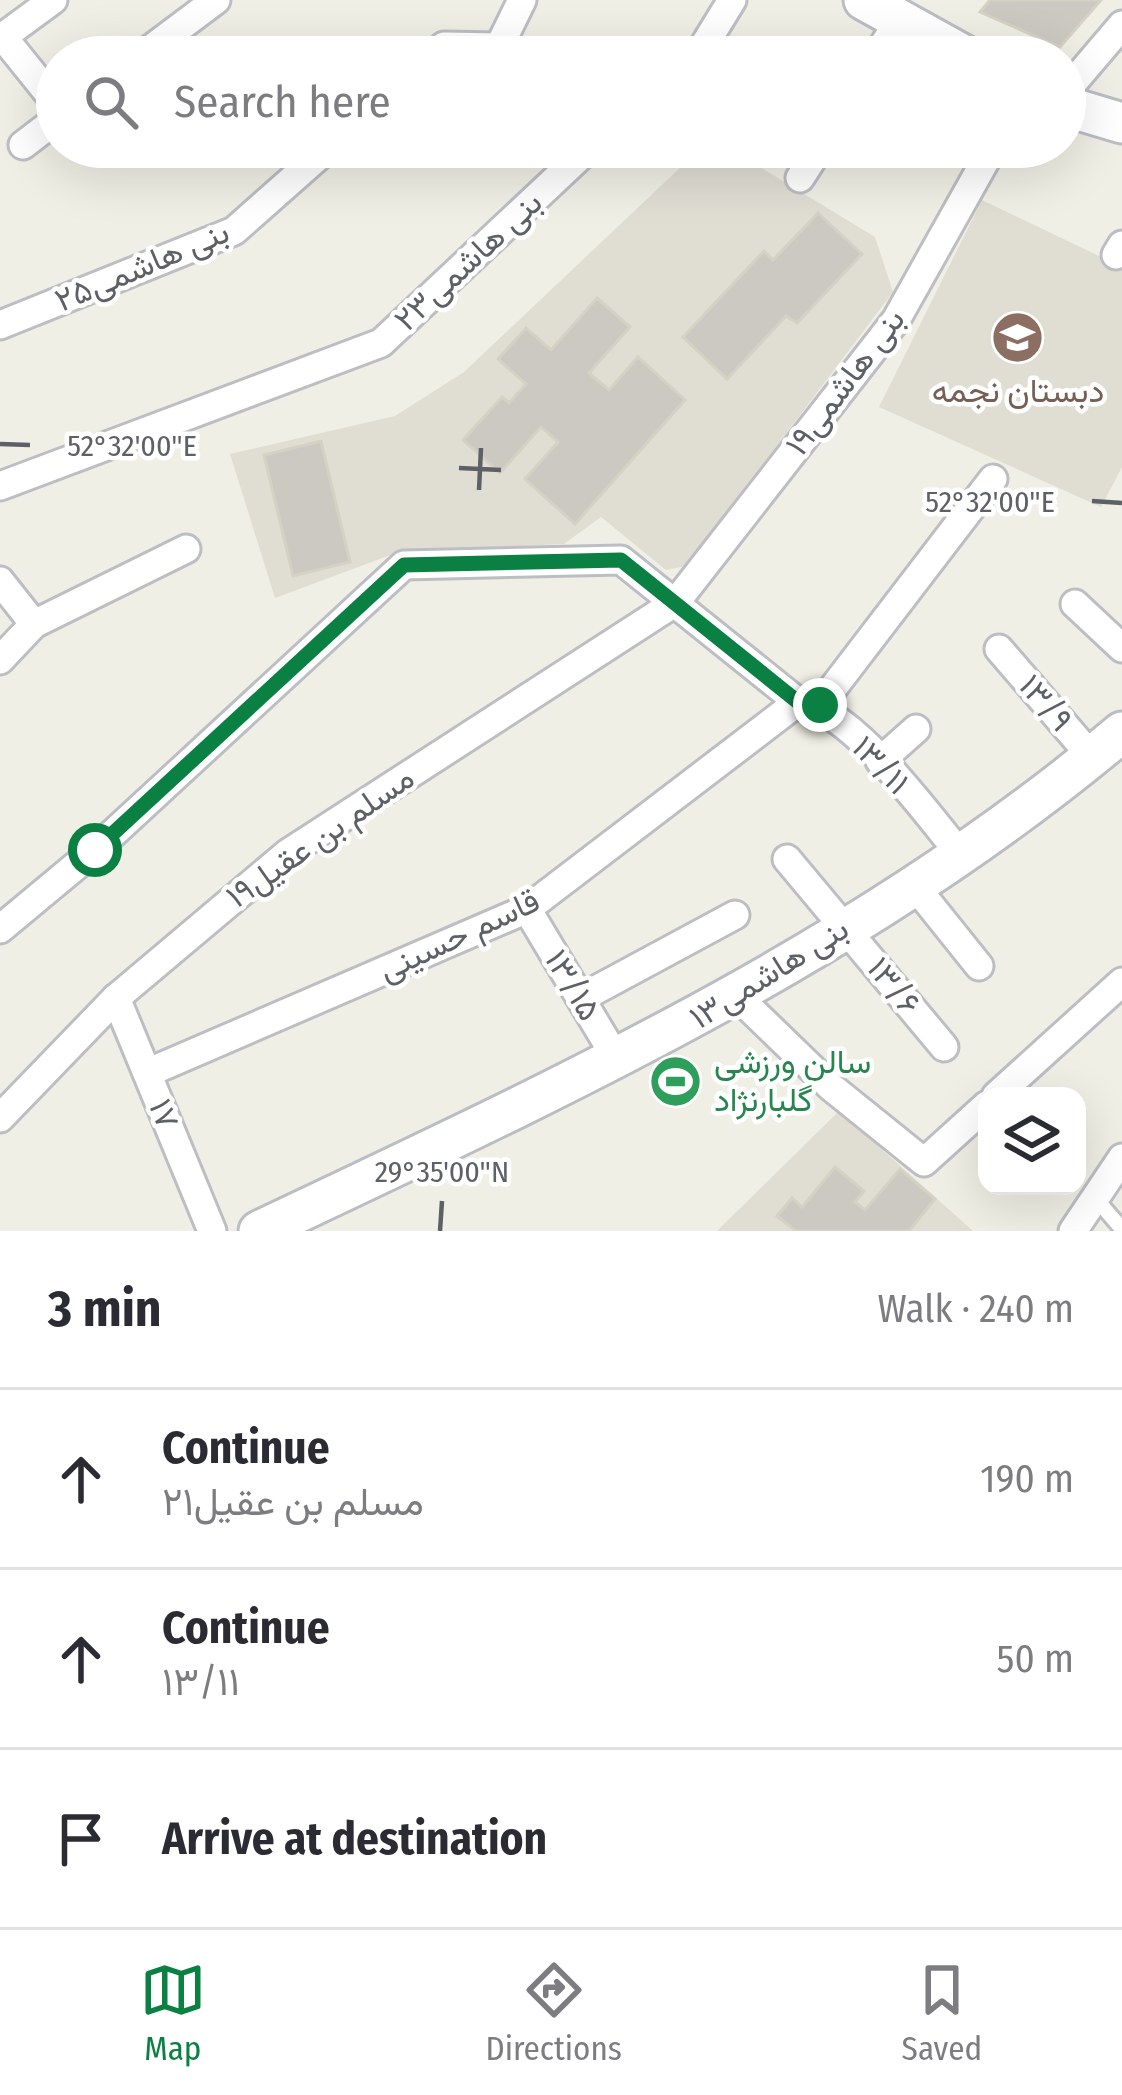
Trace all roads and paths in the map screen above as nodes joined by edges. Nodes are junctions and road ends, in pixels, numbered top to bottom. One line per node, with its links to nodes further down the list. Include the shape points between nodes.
1 (53, 0): 11 (street)
2 (216, 0): 7 (street)
3 (522, 0): 8 (street)
4 (732, 0): 9 (street)
5 (886, 7): 10 (street)
6 (1122, 25): 12 (street)
7 (168, 36)
8 (504, 36)
9 (710, 36)
10 (933, 36)
11 (2, 38): 13 (street)
12 (1086, 67)
13 (36, 79)
14 (1086, 112): 15 (street)
15 (1122, 123)
16 (36, 135): 17 (street)
17 (23, 145)
18 (305, 168): 23 (street, بنی هاشمی۲۵, via 234,231)
19 (568, 168): 25 (street, بنی هاشمی۲۳, via 381,343)
20 (806, 168): 22 (street)
21 (981, 168): 28 (street, بنی هاشمی۱۹, via 896,320)
22 (800, 178)
23 (0, 325)
24 (993, 479): 34 (street, قاسم حسینی)
25 (0, 486)
26 (186, 549): 30 (street)
27 (0, 581): 30 (street)
28 (676, 602): 34 (street, ۱۳/۱۱); 44 (street, ۱۳/۱۱, via 621,560 404,565); 48 (street, مسلم بن عقیل۱۹, via 288,853)
29 (1075, 604): 32 (street)
30 (34, 624): 33 (street)
31 (999, 649): 36 (street, ۱۳/۹)
32 (1122, 649)
33 (0, 660)
34 (809, 704): 37 (street, ۱۳/۱۱); 41 (street, قاسم حسینی)
35 (916, 729): 37 (street)
36 (1107, 744): 38 (street, بنی هاشمی۱۳)
37 (880, 761): 38 (street, ۱۳/۱۱)
38 (962, 856): 40 (street, بنی هاشمی۱۳)
39 (787, 859): 43 (street, ۱۳/۶)
40 (914, 885): 43 (street, بنی هاشمی۱۳); 45 (street)
41 (527, 909): 49 (street, ۱۳/۱۵); 52 (street, قاسم حسینی)
42 (735, 915): 49 (street)
43 (845, 926): 47 (street, بنی هاشمی۱۳); 50 (street, ۱۳/۶)
44 (0, 929)
45 (979, 966)
46 (1122, 982): 53 (street)
47 (738, 997): 51 (street, بنی هاشمی۱۳); 54 (street, via 923,1162)
48 (116, 998): 52 (street, ۱۷); 55 (street, مسلم بن عقیل۱۹)
49 (581, 998): 51 (street, ۱۳/۱۵)
50 (944, 1047)
51 (618, 1061): 60 (street, بنی هاشمی۱۳)
52 (147, 1073): 59 (street, ۱۷)
53 (1006, 1087)
54 (978, 1113)
55 (0, 1118)
56 (1122, 1158): 57 (street)
57 (1097, 1200): 58 (lane); 61 (street)
58 (1122, 1229)
59 (212, 1231)
60 (259, 1231)
61 (1072, 1231)

